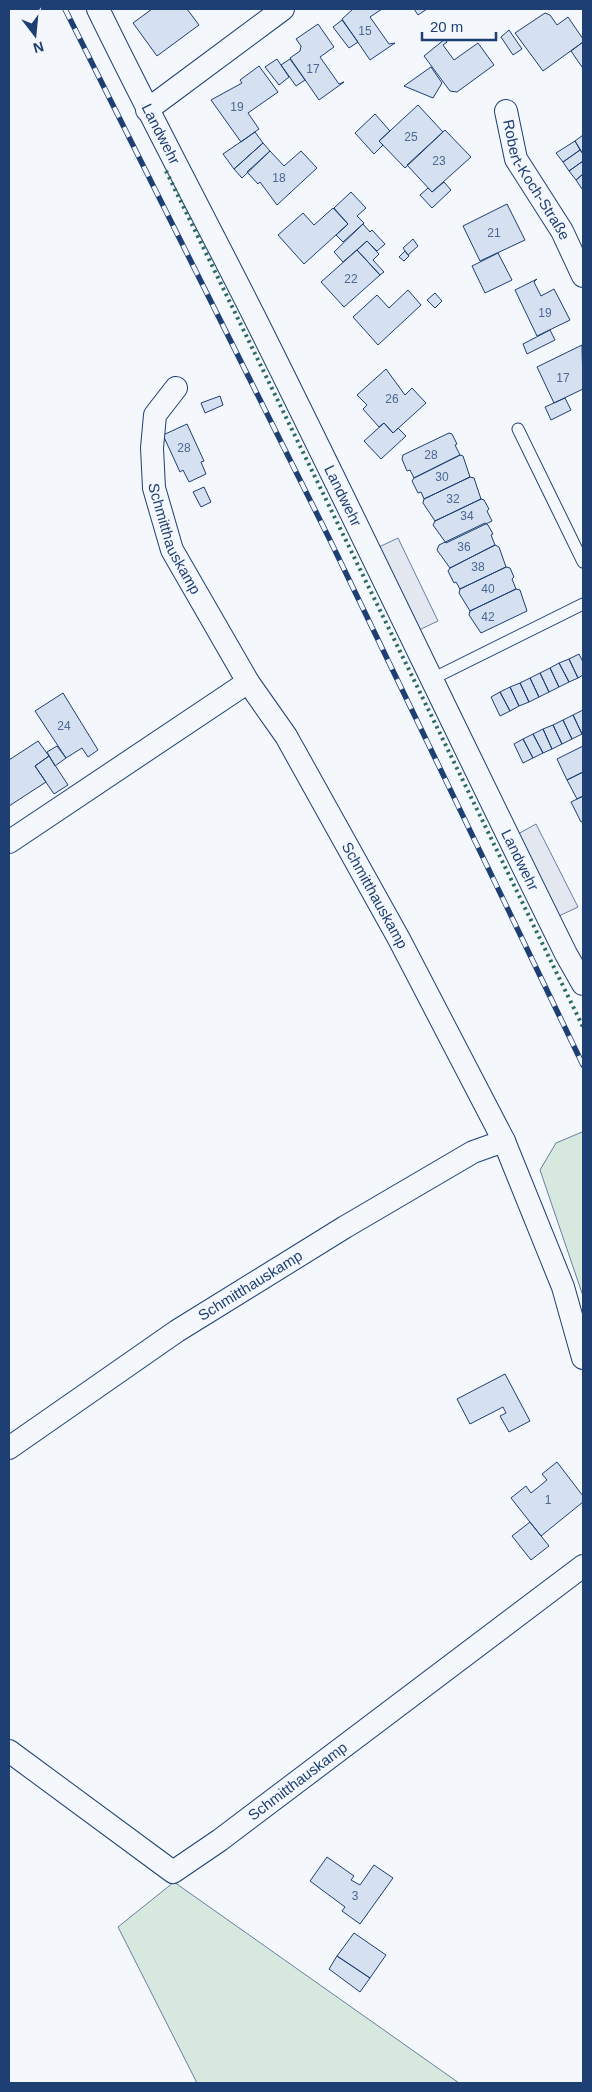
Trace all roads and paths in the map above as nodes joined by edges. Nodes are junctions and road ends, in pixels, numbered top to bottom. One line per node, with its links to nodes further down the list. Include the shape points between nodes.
1 (98, 9): 3 (street, Landwehr)
2 (282, 9): 3 (street)
3 (147, 110): 10 (street, Landwehr, via 254,316)
4 (506, 110): 5 (street, Robert-Koch-Straße, via 516,159 562,231)
5 (583, 276)
6 (176, 388): 11 (street, Schmitthauskamp, via 155,415 152,448 154,488 172,550)
7 (518, 429): 8 (lane)
8 (583, 562)
9 (583, 604): 10 (lane)
10 (430, 680): 13 (street, Landwehr)
11 (248, 682): 12 (street); 14 (street, Schmitthauskamp, via 286,736 399,938)
12 (9, 842)
13 (583, 984)
14 (504, 1141): 15 (street, Schmitthauskamp, via 563,1287); 16 (street, Schmitthauskamp, via 473,1152 177,1331)
15 (583, 1358)
16 (9, 1448)
17 (583, 1566): 18 (street, Schmitthauskamp, via 173,1872)
18 (9, 1751)

